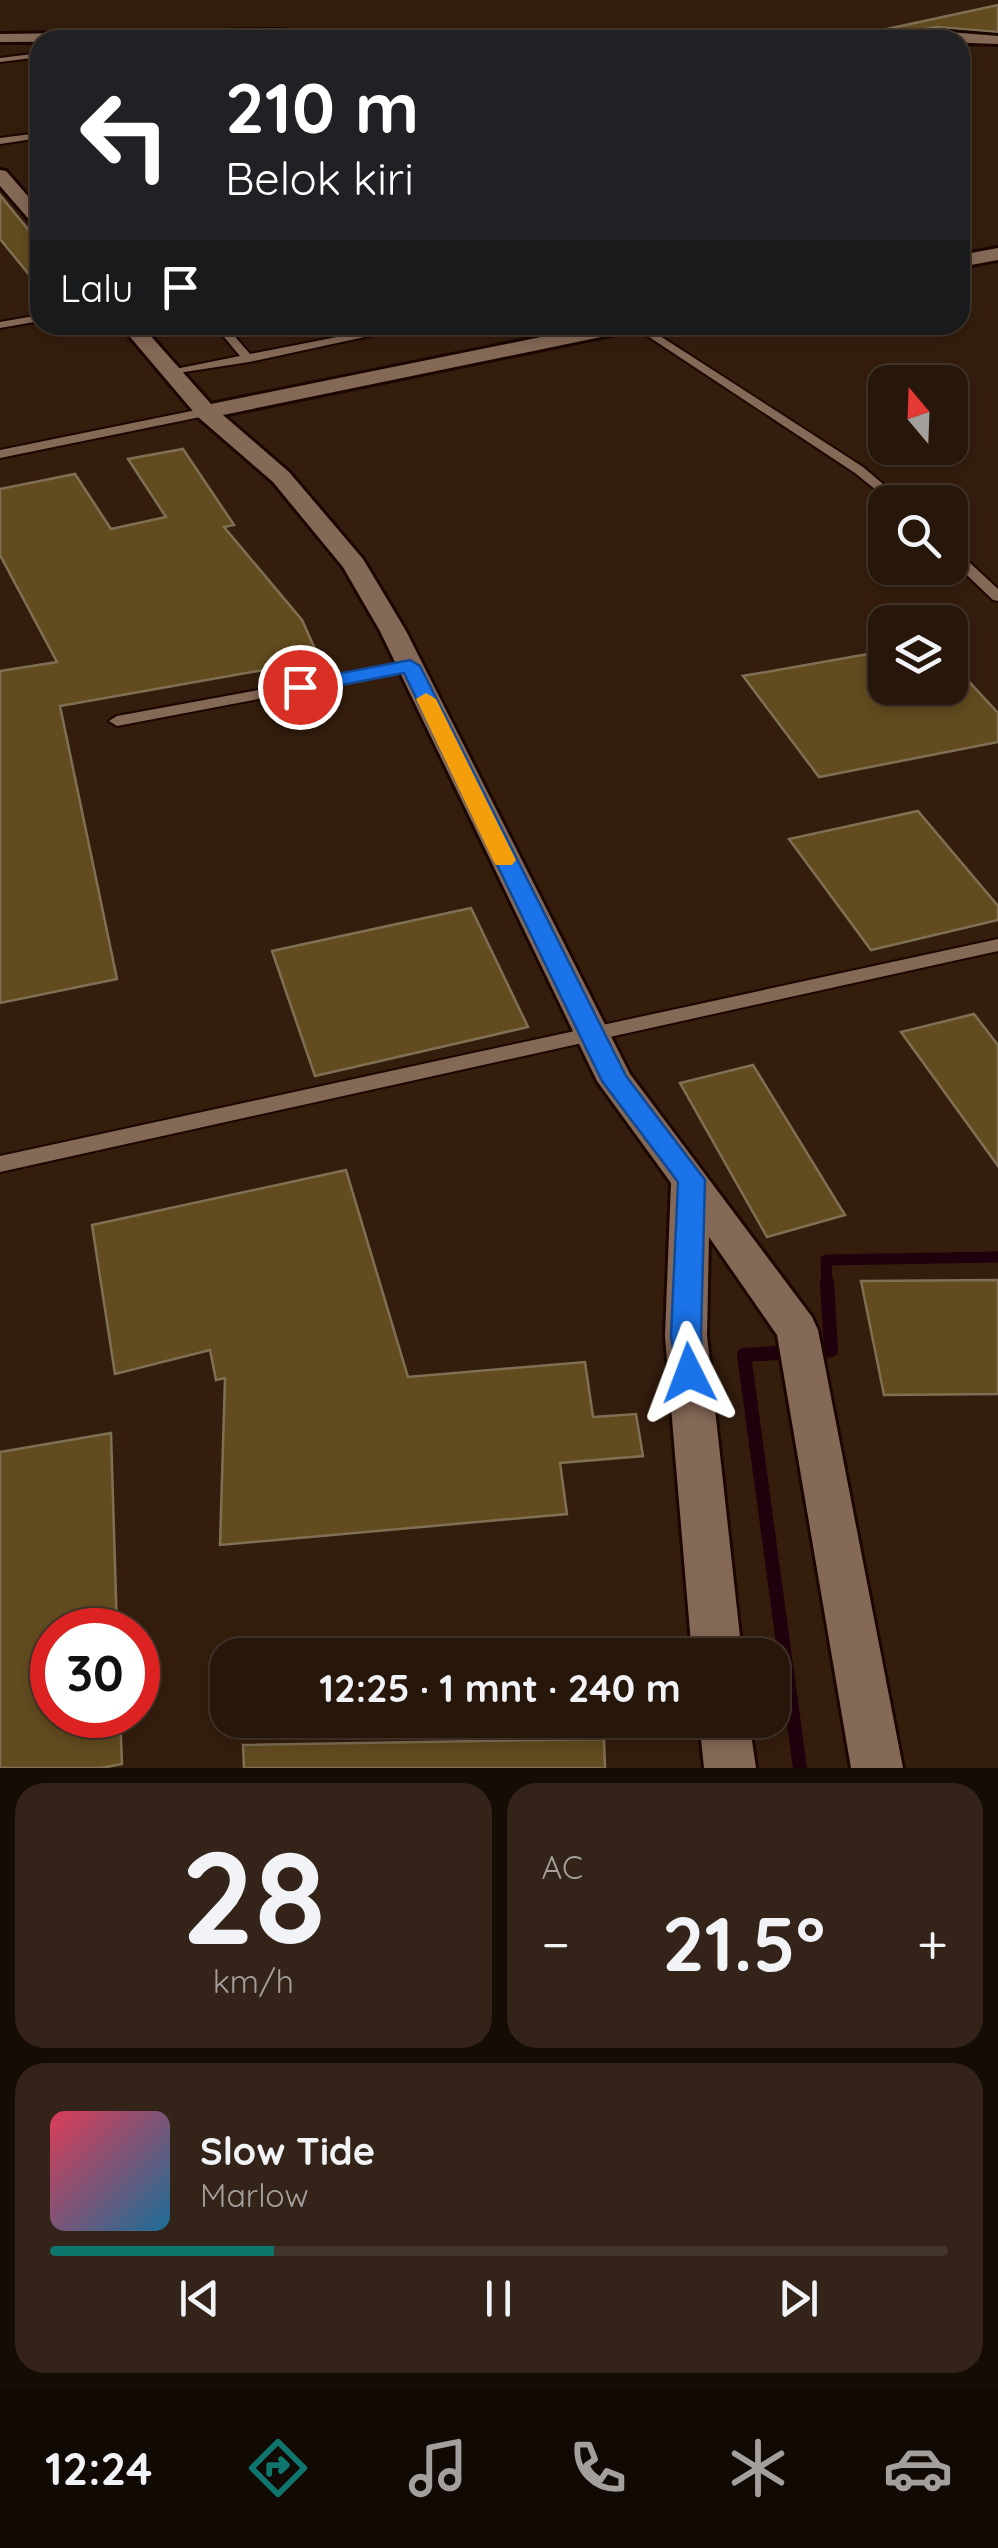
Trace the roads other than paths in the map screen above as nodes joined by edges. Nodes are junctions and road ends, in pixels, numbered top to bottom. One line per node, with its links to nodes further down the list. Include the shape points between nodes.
1 (0, 38): 2 (street)
2 (30, 38)
3 (970, 38): 4 (street)
4 (998, 40)
5 (30, 56): 6 (lane)
6 (0, 60)
7 (30, 137): 8 (lane)
8 (0, 141)
9 (0, 175): 10 (street)
10 (30, 210)
11 (998, 254): 12 (street)
12 (970, 259)
13 (30, 320): 14 (lane)
14 (0, 325)
15 (138, 335): 21 (street)
16 (228, 335): 20 (lane)
17 (365, 335): 20 (lane)
18 (584, 335): 22 (street)
19 (649, 335): 24 (lane)
20 (249, 358): 21 (lane)
21 (169, 373): 22 (street)
22 (206, 412): 23 (lane); 27 (street, via 281,477 354,564)
23 (0, 454)
24 (877, 485)
25 (968, 569): 26 (lane)
26 (998, 597)
27 (410, 666): 28 (lane); 30 (street)
28 (117, 721)
29 (998, 945): 30 (lane)
30 (592, 1036): 31 (lane); 32 (street, via 615,1081)
31 (0, 1164)
32 (692, 1180): 33 (street, via 686,1336); 36 (street, via 797,1330)
33 (715, 1638)
34 (726, 1738): 35 (street)
35 (730, 1768)
36 (877, 1768)

